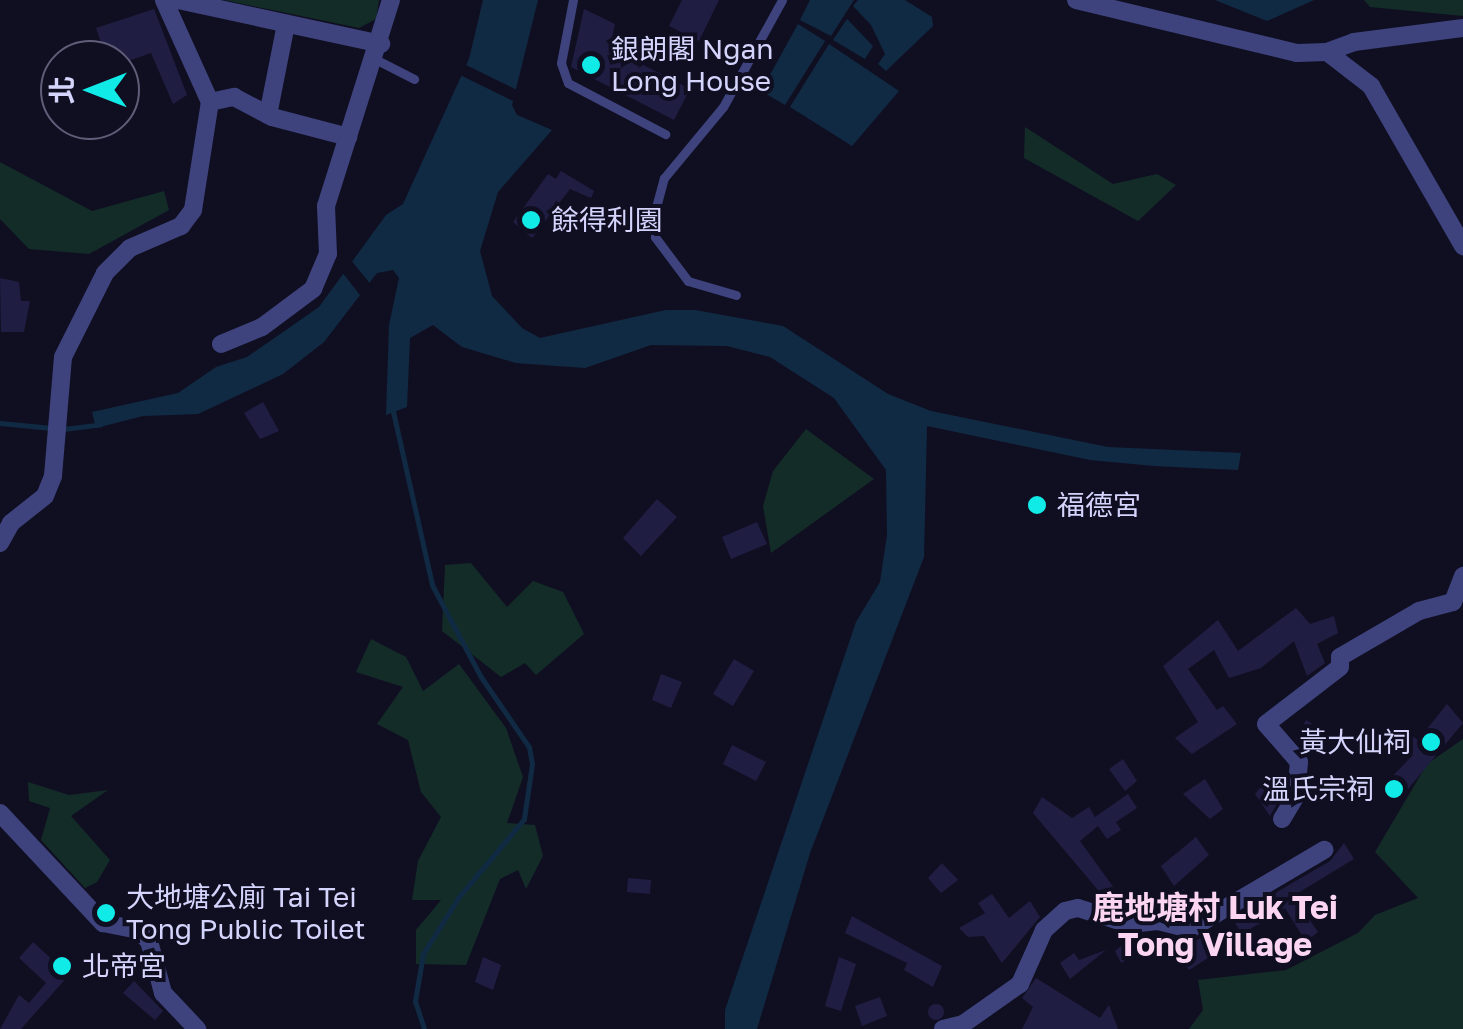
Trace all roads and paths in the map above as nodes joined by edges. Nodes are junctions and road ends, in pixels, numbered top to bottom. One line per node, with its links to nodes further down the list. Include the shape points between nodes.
1 (164, 0): 12 (street)
2 (178, 0): 7 (street)
3 (391, 0): 9 (street)
4 (573, 0): 14 (lane, via 561,63 568,83)
5 (782, 0): 17 (lane, via 723,108 664,178 655,211 656,236 688,281)
6 (1076, 0): 10 (street, via 1214,36)
7 (286, 24): 9 (street); 13 (street)
8 (1463, 28): 10 (street, via 1354,42)
9 (378, 52): 11 (lane); 15 (street)
10 (1327, 52): 16 (street, via 1371,86)
11 (414, 79)
12 (210, 102): 13 (street, via 234,97); 19 (street, via 194,210 181,226 130,248 105,273 63,357 59,443 45,496 11,522)
13 (268, 115): 15 (street)
14 (664, 134)
15 (348, 137): 18 (street, via 326,206 335,259 313,289 262,327)
16 (1463, 246)
17 (736, 295)
18 (221, 344)
19 (0, 543)
20 (1463, 576): 22 (street, via 1453,602 1396,622 1340,657 1340,667 1266,724 1299,762 1296,796)
21 (0, 813): 24 (street, via 103,923 138,930 150,941 163,993)
22 (1282, 819)
23 (1324, 850): 25 (street, via 1190,929 1065,911 1044,930 1020,984 964,1024)
24 (197, 1029)
25 (943, 1029)

